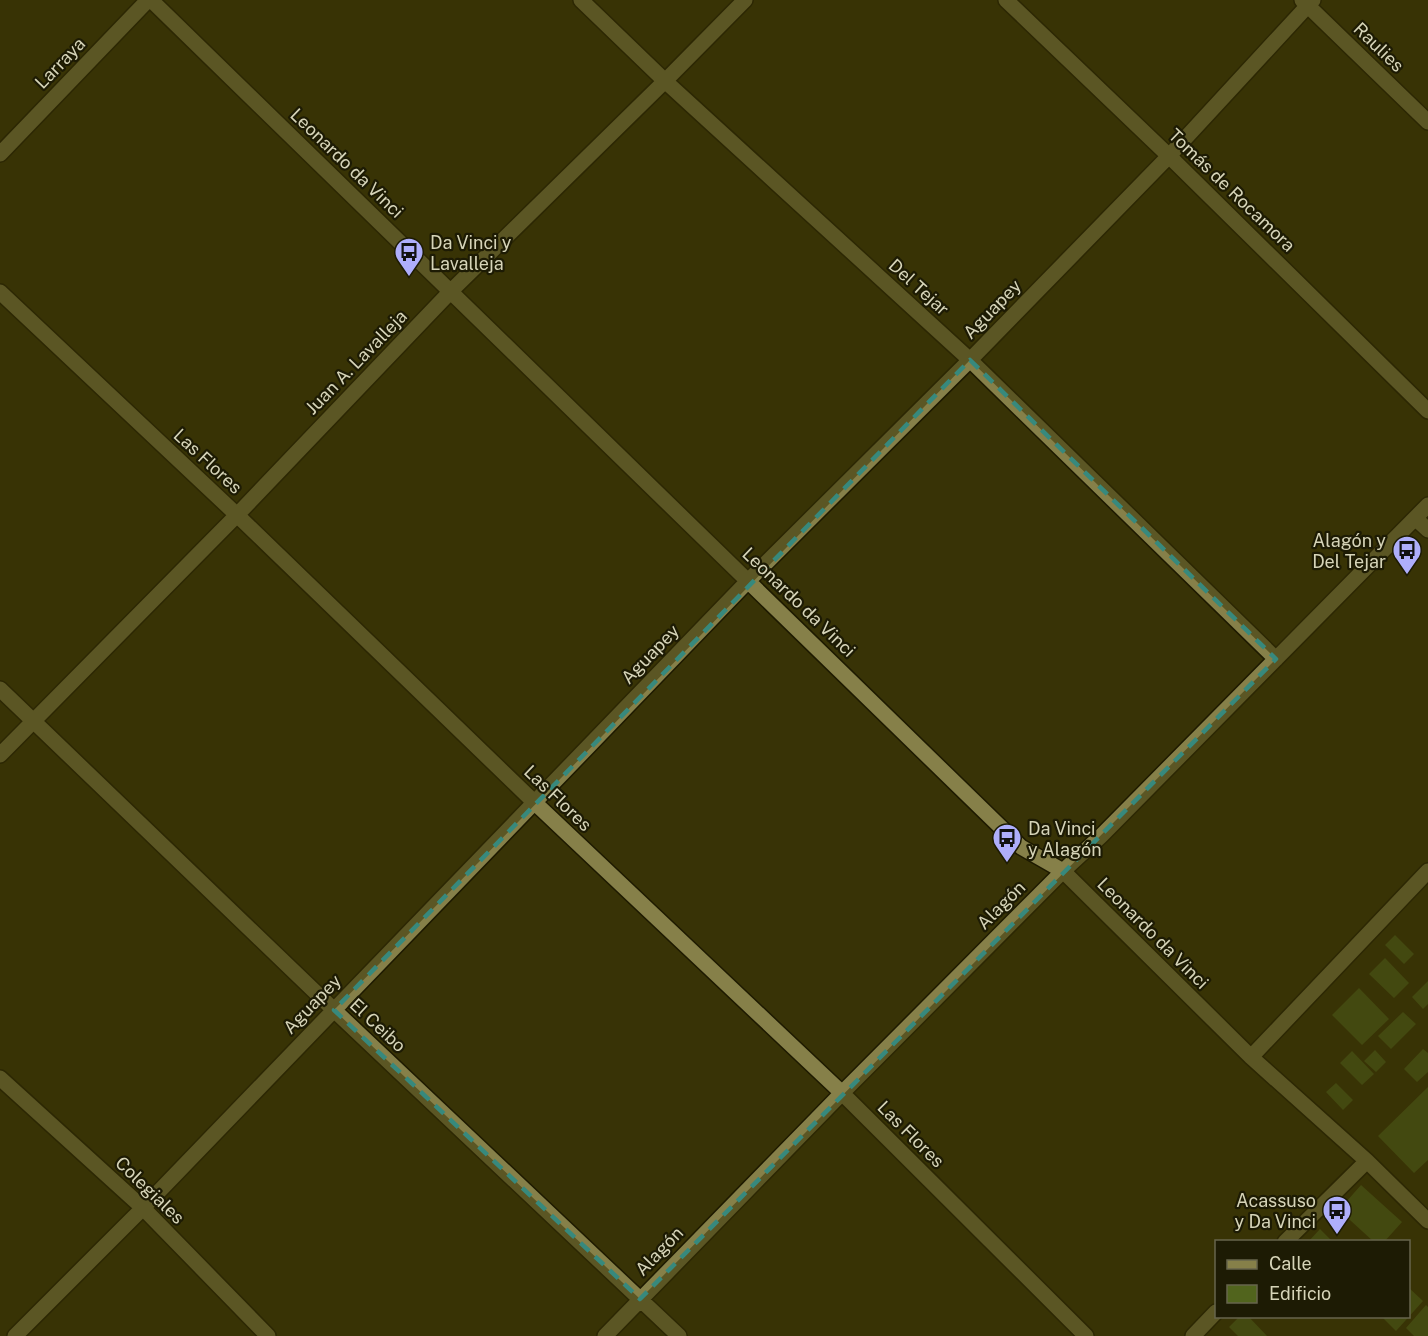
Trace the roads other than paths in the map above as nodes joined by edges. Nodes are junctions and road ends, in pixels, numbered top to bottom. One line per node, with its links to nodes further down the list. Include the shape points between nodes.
1 (150, 0): 8 (street, Larraya); 10 (street, Leonardo da Vinci)
2 (581, 0): 6 (street, Del Tejar)
3 (745, 0): 6 (street, Juan A. Lavalleja)
4 (1006, 0): 9 (street, Tomás de Rocamora)
5 (1308, 2): 7 (street, Raulies); 9 (street, Aguapey)
6 (665, 81): 10 (street, Juan A. Lavalleja); 12 (street, Del Tejar)
7 (1428, 122)
8 (0, 154)
9 (1169, 156): 12 (street, Aguapey); 13 (street, Tomás de Rocamora)
10 (452, 290): 15 (street, Juan A. Lavalleja); 18 (street, Leonardo da Vinci)
11 (0, 292): 15 (street, Las Flores)
12 (970, 360): 18 (street, Aguapey); 19 (street, Del Tejar)
13 (1428, 411)
14 (1428, 505): 16 (street, Alagón)
15 (237, 515): 21 (street, Juan A. Lavalleja); 23 (street, Las Flores)
16 (1415, 518): 17 (street); 19 (street, Alagón)
17 (1428, 530)
18 (749, 580): 23 (street, Aguapey); 24 (street, Leonardo da Vinci, via 1022,847)
19 (1276, 658): 24 (street, Alagón)
20 (0, 689): 21 (street, El Ceibo)
21 (34, 721): 22 (street, Juan A. Lavalleja); 26 (street, El Ceibo)
22 (0, 755)
23 (534, 802): 26 (street, Aguapey); 29 (street, Las Flores)
24 (1063, 871): 27 (street, Leonardo da Vinci); 29 (street, Alagón)
25 (1428, 871): 27 (street)
26 (334, 1010): 31 (street, Aguapey); 34 (street, El Ceibo)
27 (1251, 1057): 30 (street, Leonardo da Vinci)
28 (0, 1078): 31 (street, Colegiales)
29 (842, 1093): 34 (street, Alagón); 40 (street, Las Flores)
30 (1367, 1161): 32 (street, Leonardo da Vinci); 33 (street)
31 (143, 1208): 36 (street, Aguapey); 37 (street, Colegiales)
32 (1428, 1221)
33 (1287, 1240)
34 (640, 1299): 38 (street, Alagón); 39 (street, El Ceibo)
35 (1215, 1313): 41 (street)
36 (15, 1336)
37 (268, 1336)
38 (605, 1336)
39 (679, 1336)
40 (1086, 1336)
41 (1193, 1336)

